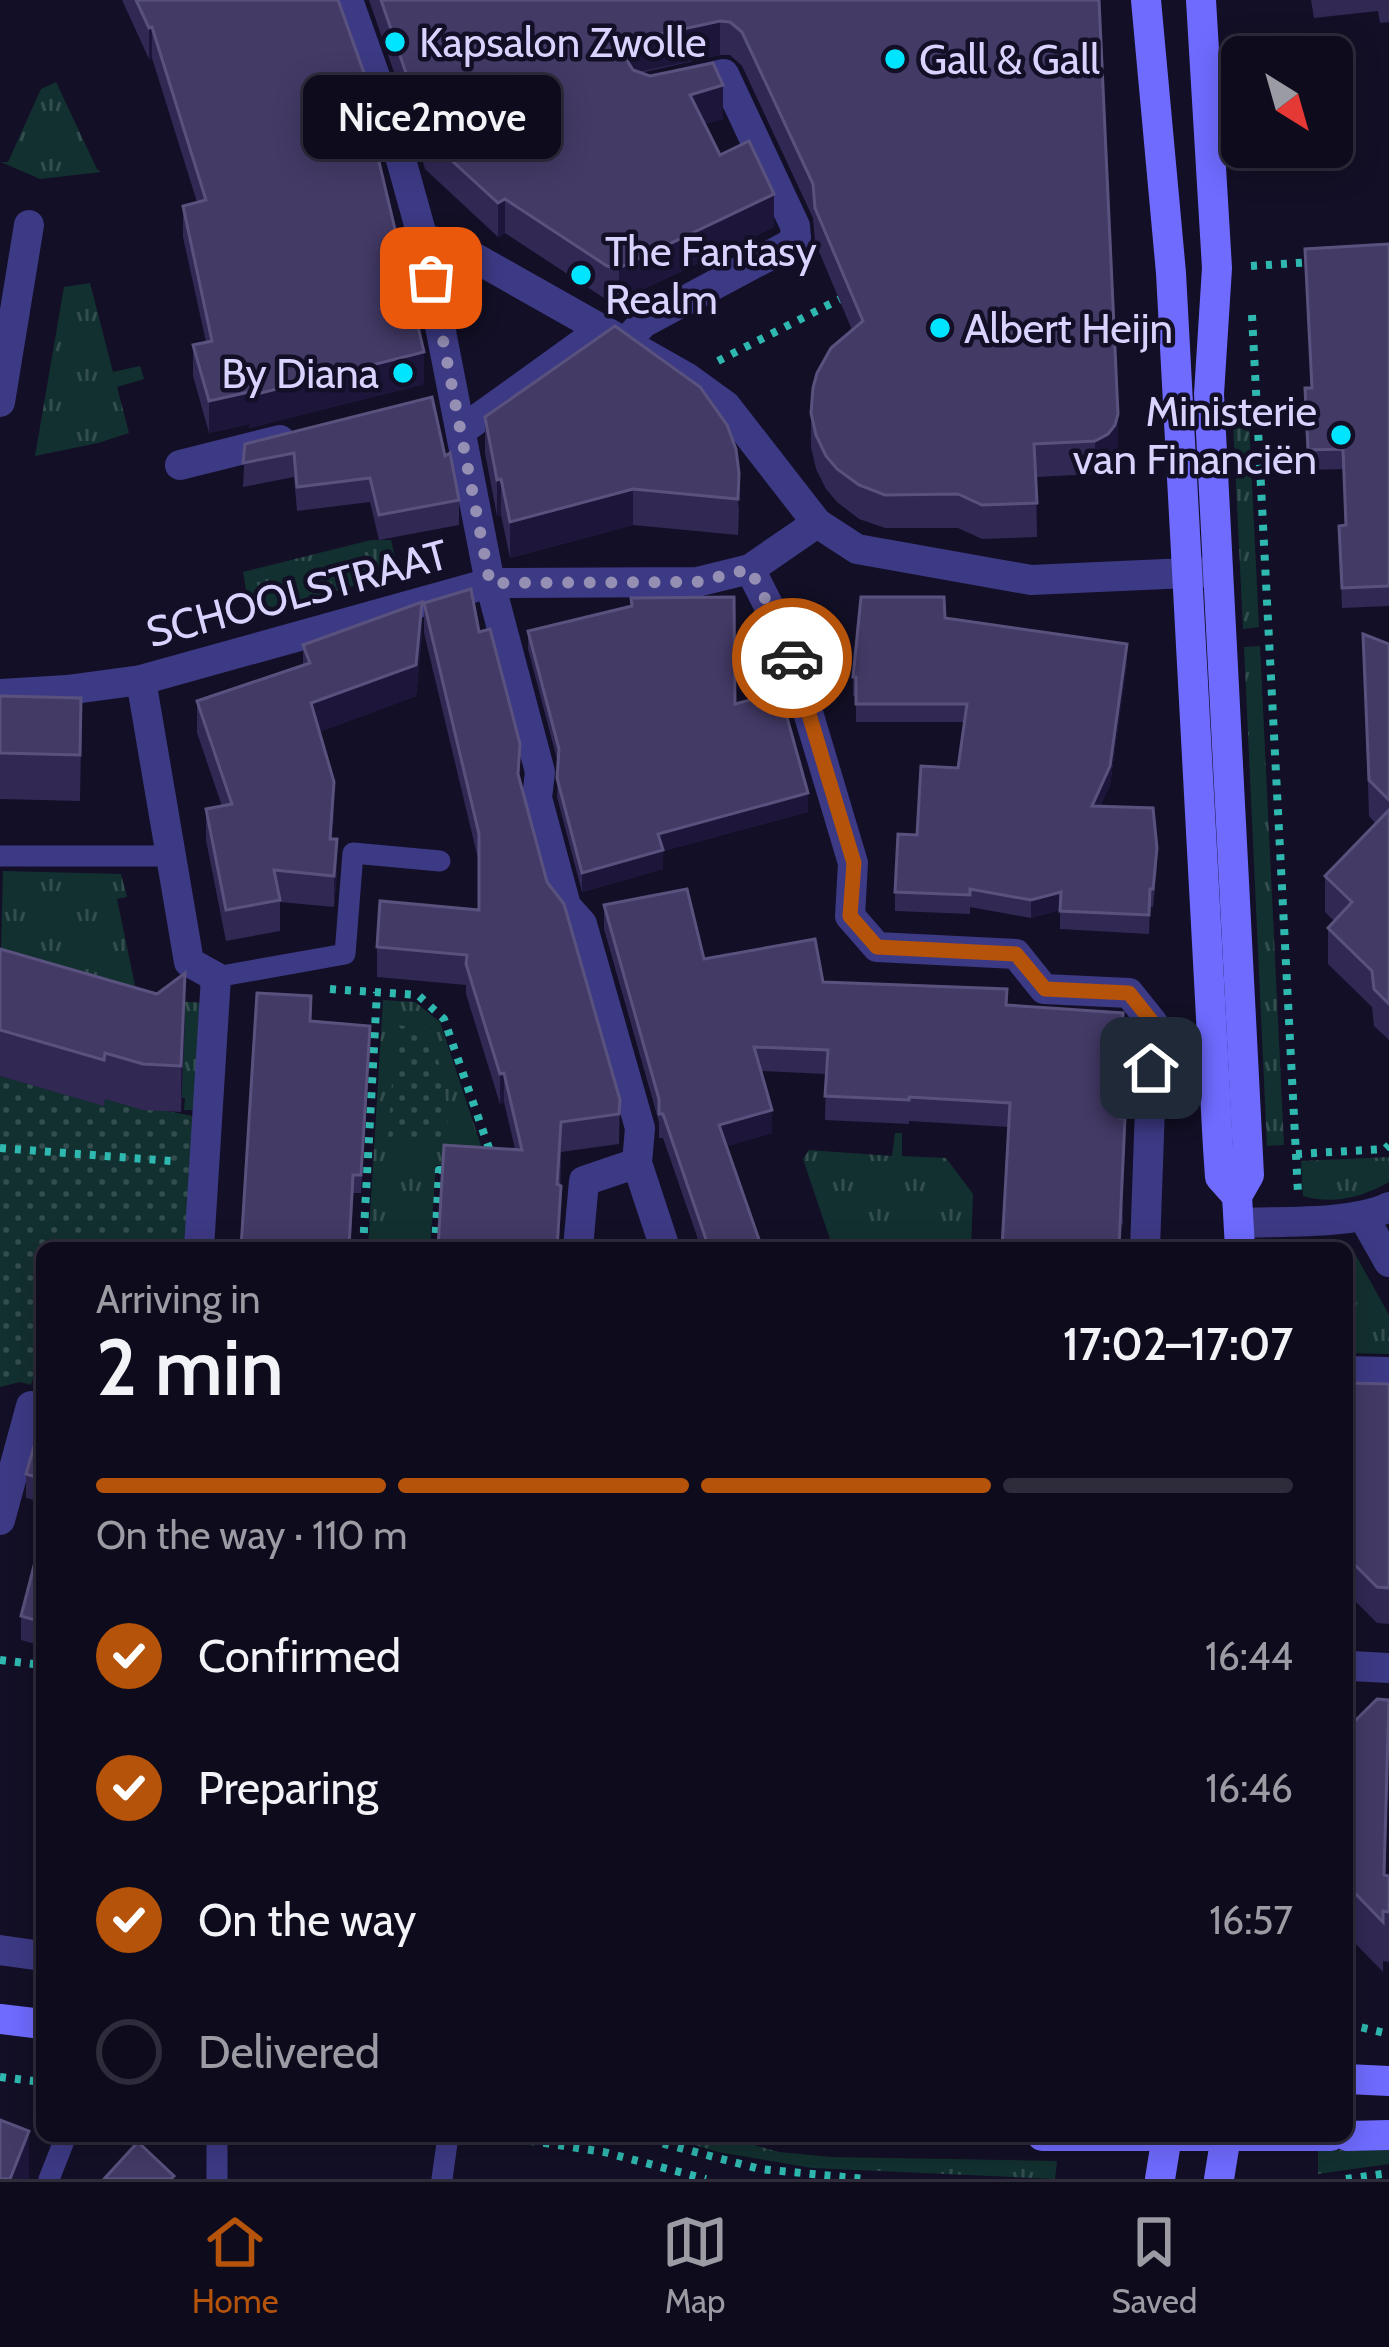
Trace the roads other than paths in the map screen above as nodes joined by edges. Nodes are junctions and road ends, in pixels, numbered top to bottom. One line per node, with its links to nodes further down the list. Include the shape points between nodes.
1 (347, 0): 6 (street)
2 (1146, 0): 14 (main road)
3 (1202, 0): 14 (main road, via 1216,268)
4 (647, 90): 7 (street, via 724,74 796,237)
5 (29, 225): 8 (street)
6 (423, 239): 7 (street, via 454,246); 10 (street, via 443,399)
7 (613, 336): 10 (street); 12 (street, via 726,406)
8 (0, 402)
9 (317, 430): 11 (street)
10 (462, 430): 15 (street)
11 (180, 465)
12 (817, 523): 13 (street, SCHOOLSTRAAT); 14 (street, via 870,553 1020,580)
13 (750, 569): 15 (street, SCHOOLSTRAAT, via 697,582); 28 (street, via 787,642 854,863 850,916 877,947 1016,954 1045,989 1129,993 1153,1023)
14 (1203, 572): 24 (main road, via 1249,1175)
15 (490, 583): 16 (street, SCHOOLSTRAAT); 22 (street, via 566,906 583,924 640,1128)
16 (141, 680): 17 (street, SCHOOLSTRAAT); 19 (street)
17 (0, 694)
18 (0, 856): 19 (lane)
19 (171, 856): 21 (street, via 189,962)
20 (440, 861): 21 (lane, via 353,853 345,954)
21 (216, 976): 25 (street)
22 (637, 1163): 26 (street, via 584,1181); 27 (street)
23 (1376, 1211): 24 (street, via 1341,1220); 29 (street)
24 (1239, 1222)
25 (199, 1242)
26 (579, 1242)
27 (663, 1242)
28 (1145, 1242)
29 (1389, 1262)
30 (1353, 1371): 31 (street)
31 (1389, 1372)
32 (36, 1408): 33 (street)
33 (0, 1520)
34 (1353, 1666): 35 (street)
35 (1389, 1668)
36 (0, 1950): 37 (street)
37 (36, 1955)
38 (0, 2019): 39 (main road)
39 (36, 2023)
40 (1353, 2079): 41 (main road)
41 (1389, 2081)
42 (1389, 2135): 43 (main road)
43 (1353, 2136)
44 (64, 2142): 49 (lane)
45 (217, 2142): 50 (lane)
46 (447, 2142): 51 (lane)
47 (1166, 2142): 52 (main road)
48 (1225, 2142): 53 (main road)
49 (49, 2179)
50 (217, 2179)
51 (442, 2179)
52 (1160, 2179)
53 (1219, 2179)

